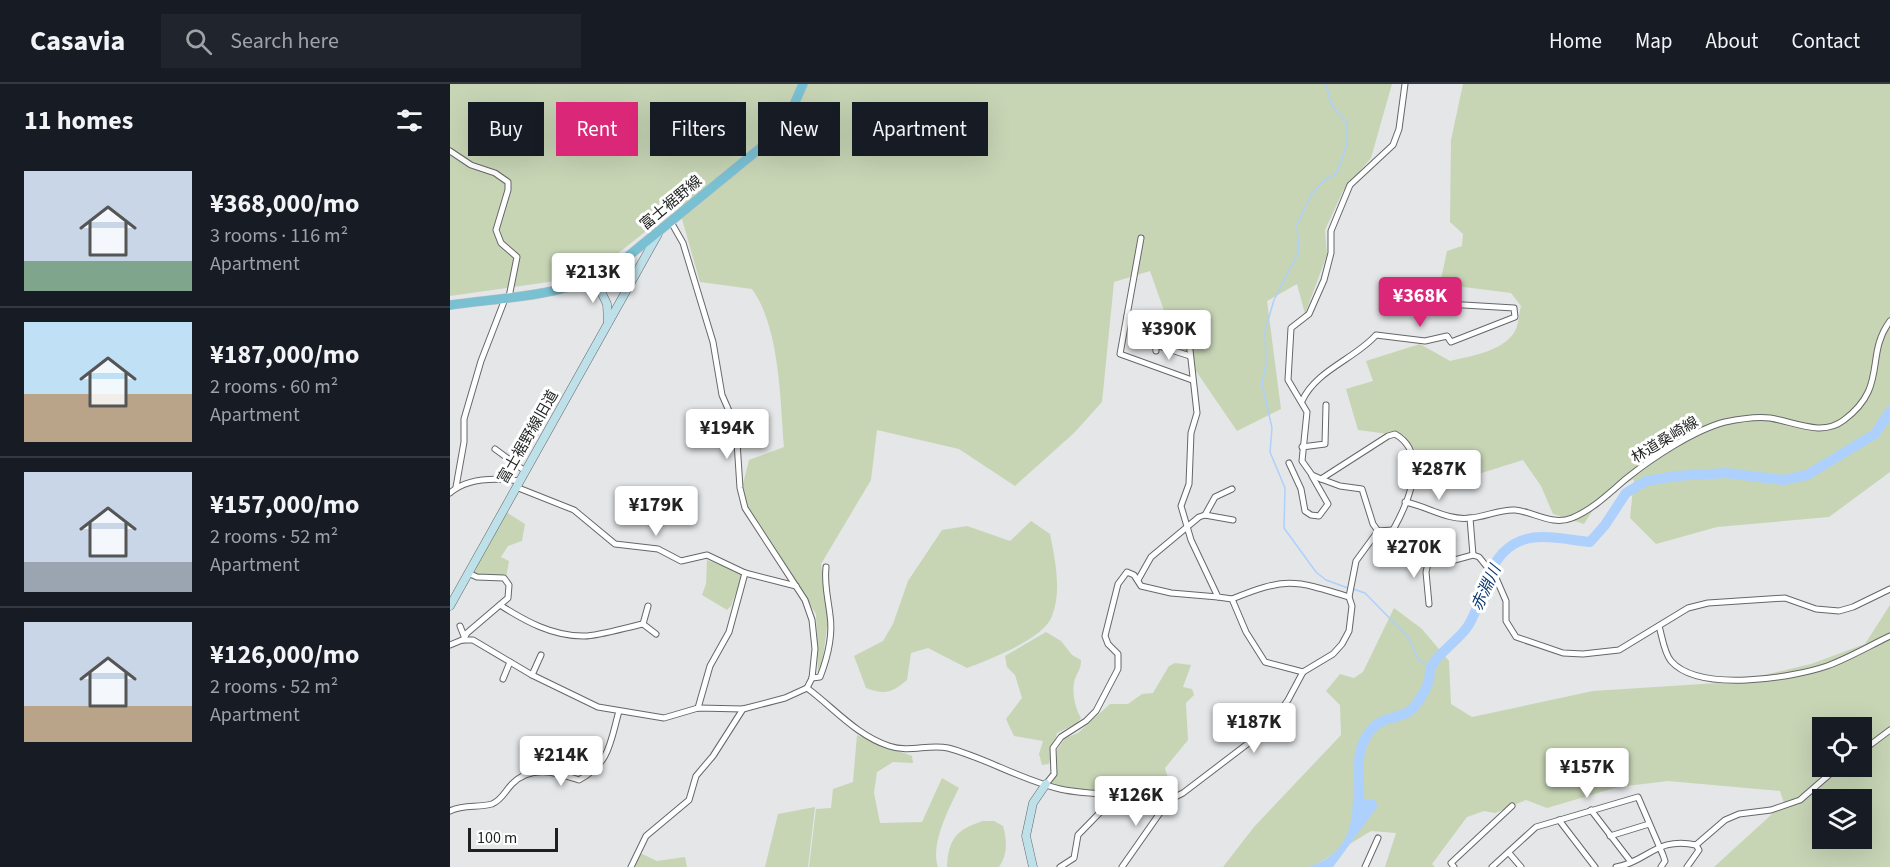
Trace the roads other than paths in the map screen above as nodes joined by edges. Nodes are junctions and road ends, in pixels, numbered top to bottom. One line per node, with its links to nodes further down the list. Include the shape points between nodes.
1 (803, 84): 4 (main road, 富士裾野線, via 785,125 775,136)
2 (1405, 84): 17 (street, via 1393,145 1350,185 1331,231 1331,253 1309,314 1291,328 1288,381)
3 (450, 151): 9 (street, via 508,182 496,230 501,243 518,257)
4 (671, 222): 5 (main road, 富士裾野線); 42 (street, via 683,243 713,342 722,395 733,420 745,508)
5 (658, 232): 7 (main road, 富士裾野線); 13 (street, 富士裾野線旧道)
6 (1141, 238): 11 (street)
7 (595, 279): 9 (main road, 富士裾野線, via 558,290); 13 (street, via 607,303)
8 (1403, 289): 17 (street, via 1430,303 1514,308 1515,317 1450,342 1447,336 1425,340 1376,334 1365,347 1325,374)
9 (507, 297): 10 (main road, 富士裾野線); 26 (street, via 481,361 464,418)
10 (450, 305)
11 (1127, 316): 15 (street, via 1152,325 1156,348); 16 (street, via 1120,354)
12 (1890, 321): 31 (street, 林道桑崎線, via 1881,333 1874,383 1843,421 1815,429 1769,418 1723,423 1692,434 1571,518 1556,520 1515,510)
13 (608, 325): 22 (street, 富士裾野線旧道)
14 (1189, 341): 15 (street)
15 (1190, 356): 16 (street)
16 (1192, 380): 33 (street, via 1197,412 1191,433 1189,484 1181,506)
17 (1302, 401): 19 (street, via 1307,429)
18 (1326, 405): 19 (street, via 1325,444)
19 (1302, 447): 23 (street, via 1302,461)
20 (495, 449): 22 (street)
21 (1289, 463): 23 (street, via 1301,489 1305,511 1319,516 1328,504)
22 (525, 471): 25 (street, 富士裾野線旧道)
23 (1311, 474): 24 (street)
24 (1321, 478): 29 (street, via 1395,434 1404,439 1414,456); 35 (street, via 1362,489)
25 (517, 484): 26 (street, via 487,479); 39 (street, 富士裾野線旧道); 40 (street, via 574,510 615,544 658,549 681,561 707,555)
26 (456, 488): 28 (street)
27 (1232, 489): 30 (street, via 1215,497)
28 (450, 493)
29 (1405, 502): 31 (street, 林道桑崎線, via 1442,516); 34 (street)
30 (1205, 515): 32 (street); 33 (street)
31 (1470, 518): 37 (street)
32 (1233, 520)
33 (1187, 528): 41 (street, via 1151,557); 45 (street)
34 (1393, 530): 35 (street); 36 (street, via 1428,549)
35 (1378, 531): 44 (street, via 1356,561)
36 (1430, 555): 37 (street, via 1450,561); 47 (street, via 1426,572)
37 (1473, 555): 53 (street, via 1496,578 1506,601 1506,621 1516,637 1532,644 1563,653 1619,650)
38 (826, 567): 62 (street, via 829,639 820,677)
39 (468, 573): 48 (street, via 507,580 508,598); 49 (street, 富士裾野線旧道)
40 (745, 573): 42 (street); 65 (street, via 729,632 710,666)
41 (1138, 580): 45 (street, via 1141,586 1172,594); 71 (street, via 1127,572 1122,578 1108,620 1105,636 1118,654 1118,669 1096,711 1061,736 1053,748 1054,774)
42 (796, 586): 62 (street, via 812,620)
43 (1890, 589): 53 (street, via 1839,611 1815,609 1785,598 1708,603 1688,608)
44 (1349, 596): 46 (street, via 1294,582 1264,586); 60 (street, via 1349,631 1342,644 1325,660)
45 (1218, 597): 46 (street)
46 (1232, 599): 60 (street, via 1246,632 1266,662)
47 (1429, 604)
48 (500, 605): 51 (street, via 544,629 584,637); 56 (street)
49 (450, 606)
50 (648, 606): 51 (street)
51 (643, 624): 54 (street)
52 (460, 626): 56 (street)
53 (1659, 626): 55 (street, via 1670,660 1710,680 1775,678 1827,666)
54 (656, 634)
55 (1890, 636)
56 (464, 638): 57 (street); 59 (street)
57 (450, 645)
58 (540, 655): 61 (street)
59 (510, 662): 61 (street); 63 (street)
60 (1303, 672): 73 (street, via 1267,729)
61 (532, 675): 67 (street, via 584,701)
62 (812, 678): 64 (street)
63 (503, 679)
64 (807, 688): 66 (street); 71 (street, via 856,729 889,747 948,748)
65 (698, 708): 66 (street); 67 (street, via 664,718)
66 (743, 709): 85 (street, via 696,776 688,801 646,836)
67 (619, 711): 76 (street, via 607,756 590,774 579,780 543,771 513,782 500,800 492,804)
68 (1890, 730): 69 (street)
69 (1872, 743)
70 (1826, 777): 81 (street, via 1800,800 1771,810 1739,814 1725,820)
71 (1046, 784): 72 (street); 86 (street, via 1033,803 1026,836)
72 (1117, 795): 73 (street, via 1141,794); 87 (street, via 1078,835 1074,858)
73 (1169, 801): 88 (street)
74 (1512, 806): 90 (street, via 1450,863)
75 (1591, 810): 77 (street); 78 (street, via 1638,797); 79 (street)
76 (450, 811)
77 (1559, 820): 83 (street, via 1536,827); 93 (street)
78 (1649, 824): 79 (street); 82 (street)
79 (1610, 836): 84 (street)
80 (1378, 838): 89 (street)
81 (1696, 844): 82 (street); 96 (street, via 1699,850)
82 (1657, 846): 84 (street); 95 (street, via 1665,861)
83 (1509, 853): 91 (street); 92 (street)
84 (1631, 862): 94 (street)
85 (631, 867)
86 (1034, 867)
87 (1060, 867)
88 (1122, 867)
89 (1365, 867)
90 (1454, 867)
91 (1492, 867)
92 (1521, 867)
93 (1595, 867)
94 (1616, 867)
95 (1661, 867)
96 (1687, 867)

